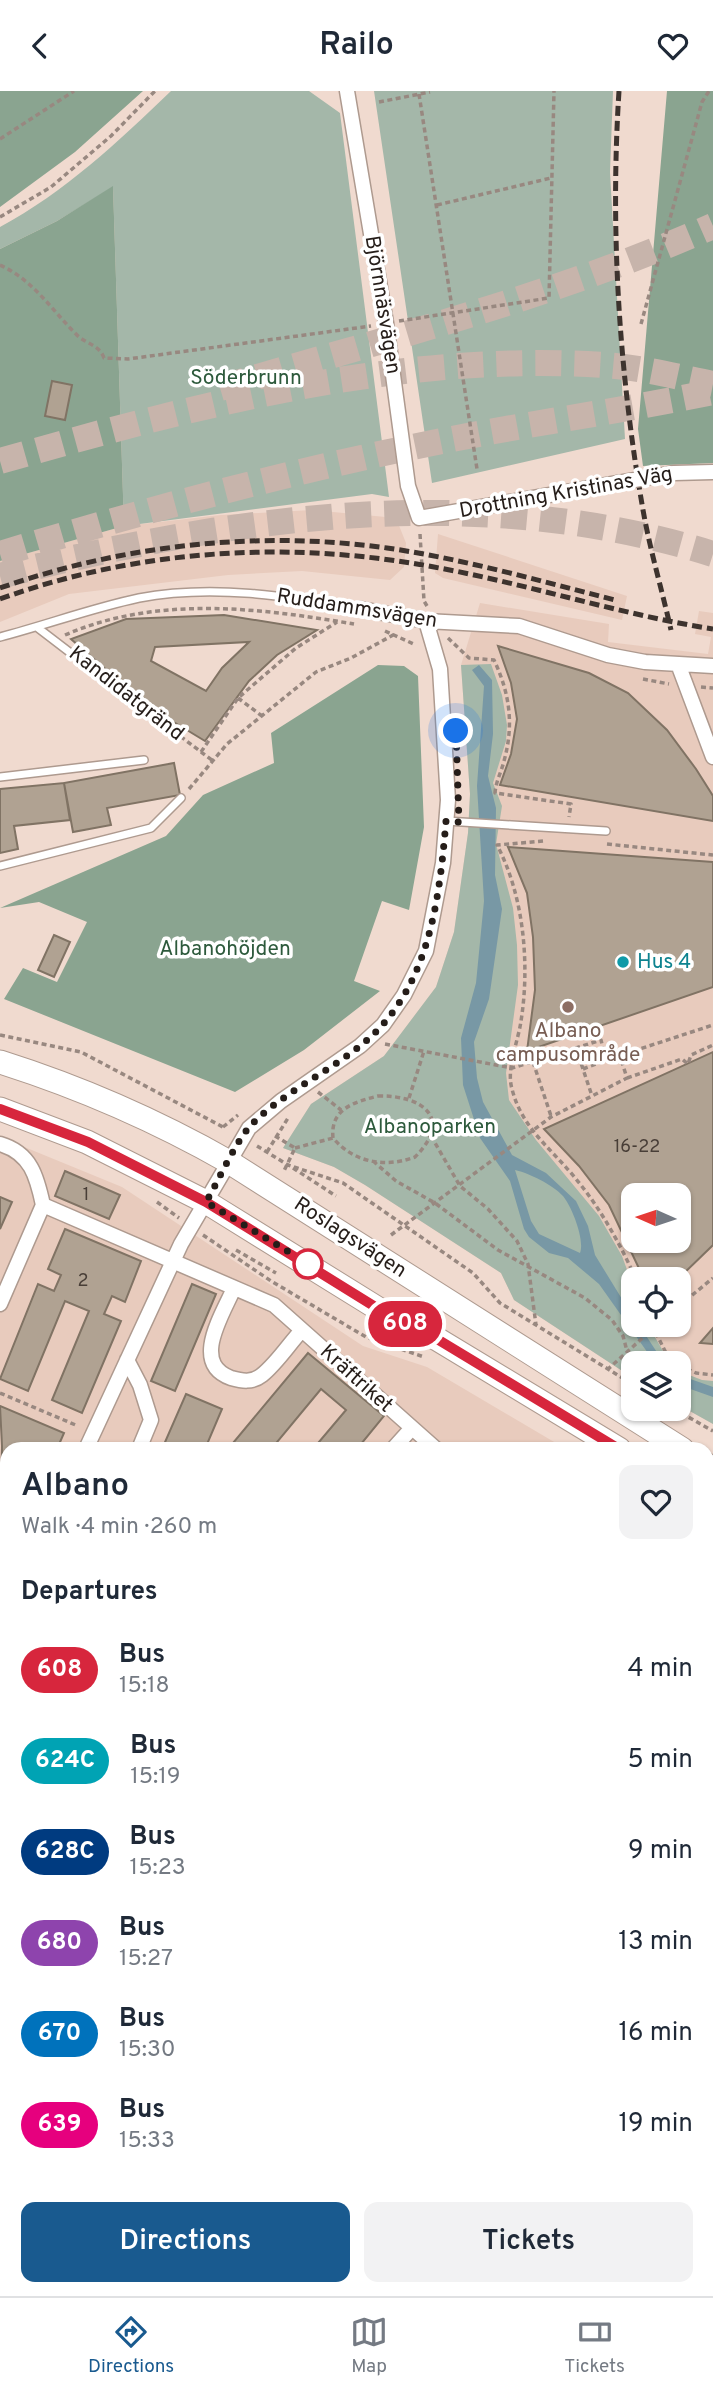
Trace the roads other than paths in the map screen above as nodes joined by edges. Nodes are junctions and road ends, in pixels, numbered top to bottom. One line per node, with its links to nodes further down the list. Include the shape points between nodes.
1 (347, 91): 3 (street, Björnnäsvägen, via 408,486)
2 (713, 472): 3 (street, Drottning Kristinas Väg, bridge, via 674,473)
3 (419, 518)
4 (361, 609): 5 (street, Ruddammsvägen); 6 (lane, Ruddammsvägen, via 283,595 191,592 139,598)
5 (432, 622): 8 (street, Ruddammsvägen, via 519,626 591,652); 15 (street, via 440,669)
6 (38, 628): 7 (lane, Ruddammsvägen); 10 (lane, Kandidatgränd)
7 (0, 637)
8 (678, 664): 9 (street, Ruddammsvägen); 11 (street)
9 (713, 666)
10 (98, 674)
11 (713, 757)
12 (145, 759): 13 (lane)
13 (0, 777)
14 (181, 799): 17 (lane, via 151,828)
15 (446, 821): 16 (lane); 21 (street, via 434,918 426,951 404,995 383,1025 360,1046 252,1124)
16 (606, 831)
17 (0, 866)
18 (0, 1062): 21 (main road, Roslagsvägen, via 110,1103 185,1136)
19 (0, 1109): 22 (main road, Roslagsvägen, via 88,1142)
20 (0, 1144): 23 (street, via 16,1149 37,1177)
21 (229, 1162): 22 (street); 35 (main road, Roslagsvägen)
22 (206, 1202): 24 (street); 34 (main road, Roslagsvägen, via 398,1321 437,1339)
23 (43, 1206): 24 (street, Kräftriket); 26 (street)
24 (173, 1261): 25 (street, Kräftriket); 28 (street)
25 (234, 1288): 27 (street, Kräftriket, via 274,1305); 27 (street, Kräftriket, via 210,1353 213,1364 225,1375 244,1382 260,1377)
26 (2, 1296)
27 (302, 1330): 29 (street, Kräftriket)
28 (127, 1360): 30 (street); 31 (street, via 150,1420)
29 (411, 1429): 32 (street, Kräftriket); 33 (street, Kräftriket)
30 (89, 1442)
31 (142, 1442)
32 (400, 1442)
33 (427, 1442)
34 (607, 1442)
35 (671, 1442)

